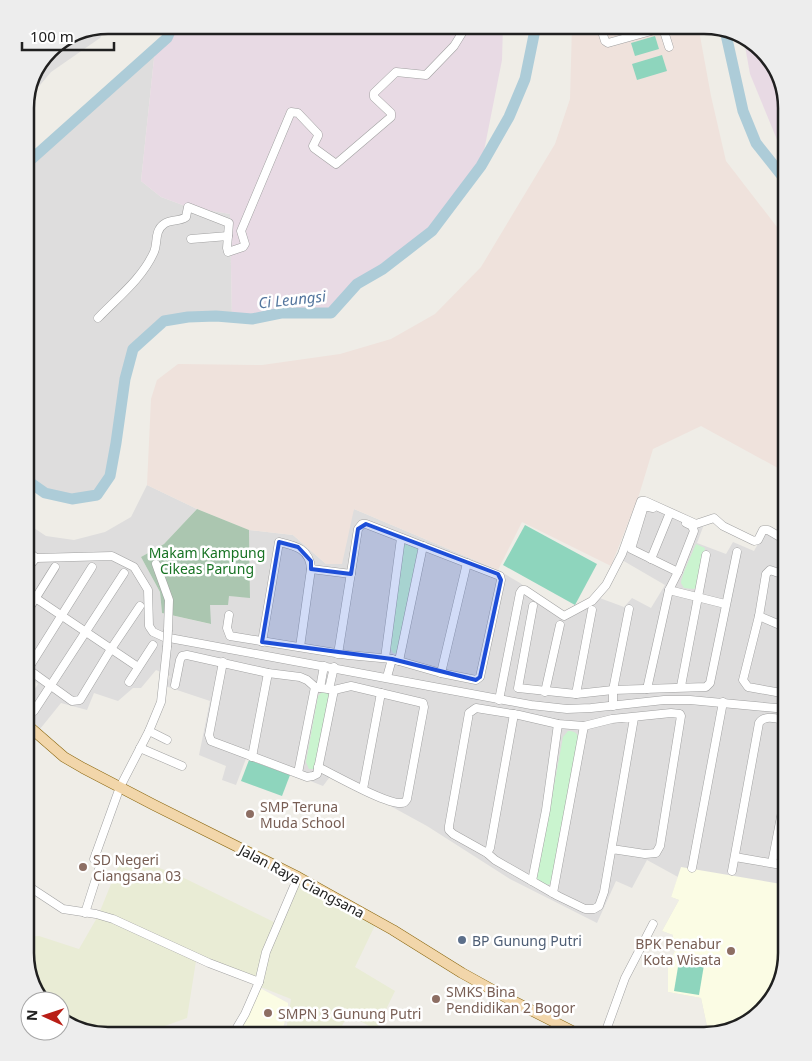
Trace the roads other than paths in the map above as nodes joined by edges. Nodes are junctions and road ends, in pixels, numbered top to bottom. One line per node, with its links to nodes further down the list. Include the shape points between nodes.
1 (461, 34): 7 (street, via 454,46 426,75 396,72 374,93 374,98 391,112 391,116 336,164 314,148 318,135 298,113 291,112 240,231 244,246 228,252)
2 (603, 34): 5 (street, via 606,43)
3 (638, 34): 5 (street)
4 (664, 34): 6 (street)
5 (634, 35)
6 (669, 47)
7 (228, 236): 8 (street); 9 (street, via 228,222 188,207 186,217 166,222 159,229 154,252 146,267)
8 (191, 239)
9 (98, 318)
10 (669, 515): 18 (street); 18 (street, via 644,506 631,549); 24 (street, via 692,526 694,531)
11 (778, 536): 69 (street, via 763,530 754,541 714,518 696,524 641,501 620,559 606,586 592,601 564,616 522,590)
12 (400, 538): 13 (street); 27 (street, via 366,524 359,526); 48 (street)
13 (423, 546): 19 (street); 48 (street)
14 (737, 552): 31 (street)
15 (706, 555): 29 (street)
16 (36, 558): 17 (street); 50 (street, via 112,556 134,567 148,590 150,626 153,632 164,637)
17 (34, 560)
18 (651, 560): 24 (street)
19 (466, 563): 55 (street); 55 (street, via 498,574 501,580 480,677 476,680)
20 (156, 564): 83 (street, bridge, via 169,600 168,630 161,702)
21 (55, 567): 30 (street)
22 (92, 567): 37 (street)
23 (311, 569): 27 (street); 42 (street, via 311,561 298,547 280,542); 44 (street)
24 (678, 572): 28 (street)
25 (778, 573): 38 (street, via 770,570 766,574)
26 (124, 574): 41 (street)
27 (351, 574): 46 (street)
28 (669, 590): 29 (street); 64 (street)
29 (699, 598): 31 (street); 60 (street)
30 (35, 599): 37 (street)
31 (725, 604): 60 (street, via 708,685)
32 (140, 606): 45 (street)
33 (533, 606): 65 (street, via 518,688)
34 (629, 609): 63 (street)
35 (592, 610): 68 (street)
36 (230, 614): 42 (street, via 227,628 230,636)
37 (60, 616): 41 (street); 47 (street)
38 (759, 616): 39 (street); 66 (street, via 743,680 748,687)
39 (778, 624)
40 (560, 625): 65 (street)
41 (86, 632): 45 (street); 59 (street)
42 (262, 642): 44 (street)
43 (153, 645): 51 (street)
44 (300, 647): 46 (street)
45 (111, 649): 51 (street); 59 (street, via 80,700 72,701)
46 (338, 654): 48 (street)
47 (34, 657)
48 (392, 659): 55 (street); 56 (street)
49 (223, 662): 54 (street); 58 (street, via 182,656); 86 (street, via 209,735 212,741)
50 (324, 666): 52 (street); 61 (street)
51 (138, 667): 57 (street)
52 (334, 667): 56 (street); 62 (street)
53 (34, 673): 59 (street)
54 (268, 673): 61 (street, via 300,677); 86 (street)
55 (441, 673)
56 (387, 677): 69 (street)
57 (129, 682)
58 (175, 685)
59 (51, 686): 75 (street)
60 (681, 686): 64 (street)
61 (318, 687): 62 (street); 89 (street)
62 (332, 690): 67 (street, via 351,686); 88 (street)
63 (613, 690): 64 (street); 68 (street); 71 (street)
64 (647, 690)
65 (545, 692): 68 (street)
66 (778, 692)
67 (381, 693): 91 (street); 91 (street, via 419,701 424,707 407,799 402,803 388,801)
68 (576, 694)
69 (499, 700): 74 (street)
70 (723, 702): 71 (street, via 664,700); 72 (street); 98 (street)
71 (613, 706): 73 (street)
72 (778, 707)
73 (578, 708): 74 (street); 80 (street)
74 (566, 709): 79 (street)
75 (34, 711)
76 (514, 714): 79 (street); 94 (street); 94 (street, via 476,708 470,713 449,830)
77 (634, 718): 81 (street); 93 (street); 93 (street, via 671,713 681,716 660,846 656,853 650,854)
78 (778, 720): 95 (street, via 767,718 759,723)
79 (562, 725): 80 (street); 101 (street)
80 (576, 725): 81 (street)
81 (584, 726): 103 (street)
82 (34, 731): 90 (main road, Jalan Raya Ciangsana, via 64,757)
83 (149, 732): 84 (street); 85 (street)
84 (167, 740)
85 (140, 748): 87 (street); 90 (street)
86 (252, 756): 89 (street)
87 (182, 766)
88 (318, 767): 89 (street, via 317,774 313,776); 91 (street)
89 (298, 773)
90 (120, 787): 100 (main road, Jalan Raya Ciangsana); 104 (street, via 95,857 101,861)
91 (363, 788)
92 (778, 833): 96 (street)
93 (612, 849): 103 (street, via 599,906 585,909)
94 (487, 853): 101 (street)
95 (735, 857): 96 (street); 99 (street)
96 (772, 864): 97 (street)
97 (778, 865)
98 (692, 868)
99 (732, 871)
100 (298, 876): 106 (street, via 266,952); 107 (main road, Jalan Raya Ciangsana, via 461,972)
101 (532, 881): 103 (street)
102 (34, 890): 104 (street, via 63,909)
103 (553, 893)
104 (85, 913): 106 (street, via 118,921)
105 (653, 924): 109 (street, via 625,978)
106 (259, 982): 108 (street)
107 (562, 1026)
108 (237, 1027)
109 (607, 1027)

